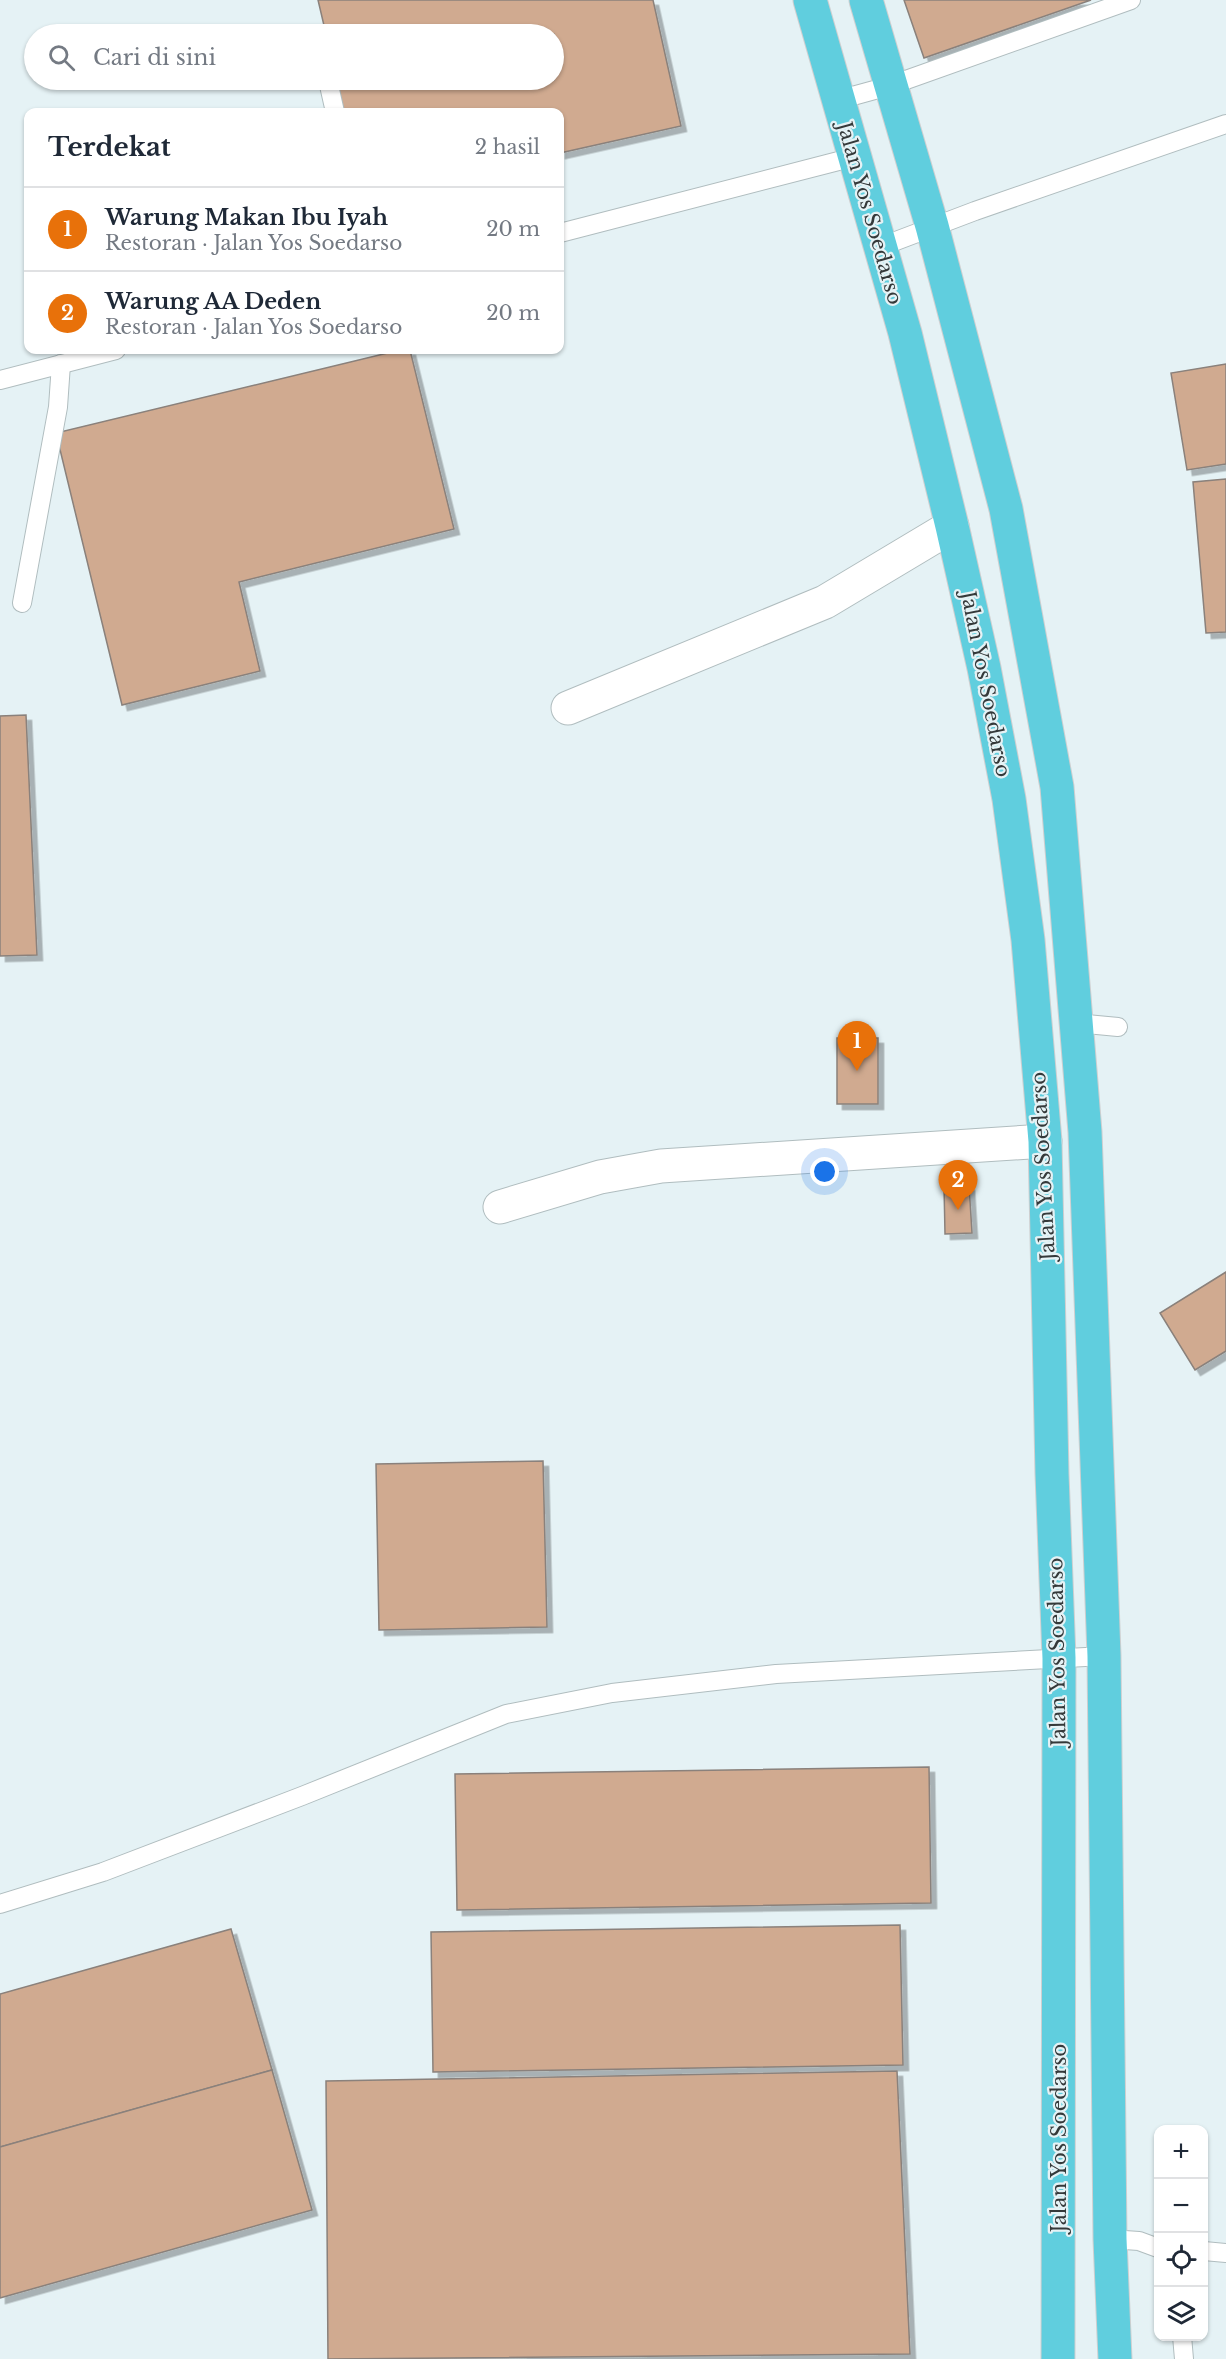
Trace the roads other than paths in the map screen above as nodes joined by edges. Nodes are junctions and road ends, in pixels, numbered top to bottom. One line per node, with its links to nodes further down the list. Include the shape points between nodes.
1 (810, 0): 6 (highway, Jalan Yos Soedarso)
2 (866, 0): 4 (highway, Jalan Yos Soedarso)
3 (1131, 0): 4 (lane)
4 (889, 86): 6 (lane); 10 (highway, Jalan Yos Soedarso)
5 (330, 90): 7 (lane)
6 (838, 100): 9 (highway, Jalan Yos Soedarso)
7 (334, 108)
8 (1226, 124): 10 (lane)
9 (854, 157): 11 (lane); 12 (highway, Jalan Yos Soedarso)
10 (932, 226): 12 (lane); 19 (highway, Jalan Yos Soedarso, via 1006,510 1057,787)
11 (564, 233)
12 (880, 247): 16 (highway, Jalan Yos Soedarso)
13 (100, 354): 14 (lane)
14 (61, 364): 15 (lane); 17 (lane, via 58,407)
15 (0, 380)
16 (952, 526): 18 (street, via 825,602); 21 (highway, Jalan Yos Soedarso, via 1009,799 1028,940)
17 (22, 603)
18 (568, 708)
19 (1076, 1023): 20 (lane); 23 (highway, Jalan Yos Soedarso, via 1085,1132)
20 (1118, 1027)
21 (1045, 1141): 22 (street, via 660,1166 600,1177); 24 (highway, Jalan Yos Soedarso)
22 (500, 1207)
23 (1091, 1323): 24 (highway); 25 (highway, Jalan Yos Soedarso)
24 (1049, 1329): 26 (highway, Jalan Yos Soedarso)
25 (1104, 1656): 26 (lane); 28 (highway, Jalan Yos Soedarso)
26 (1059, 1658): 27 (lane, via 776,1674 612,1693 506,1714 103,1872); 33 (highway, Jalan Yos Soedarso)
27 (0, 1904)
28 (1110, 2239): 29 (lane); 34 (highway, Jalan Yos Soedarso)
29 (1154, 2247)
30 (1208, 2251): 31 (lane)
31 (1226, 2253)
32 (1182, 2341): 35 (lane)
33 (1058, 2359)
34 (1114, 2359)
35 (1184, 2359)

